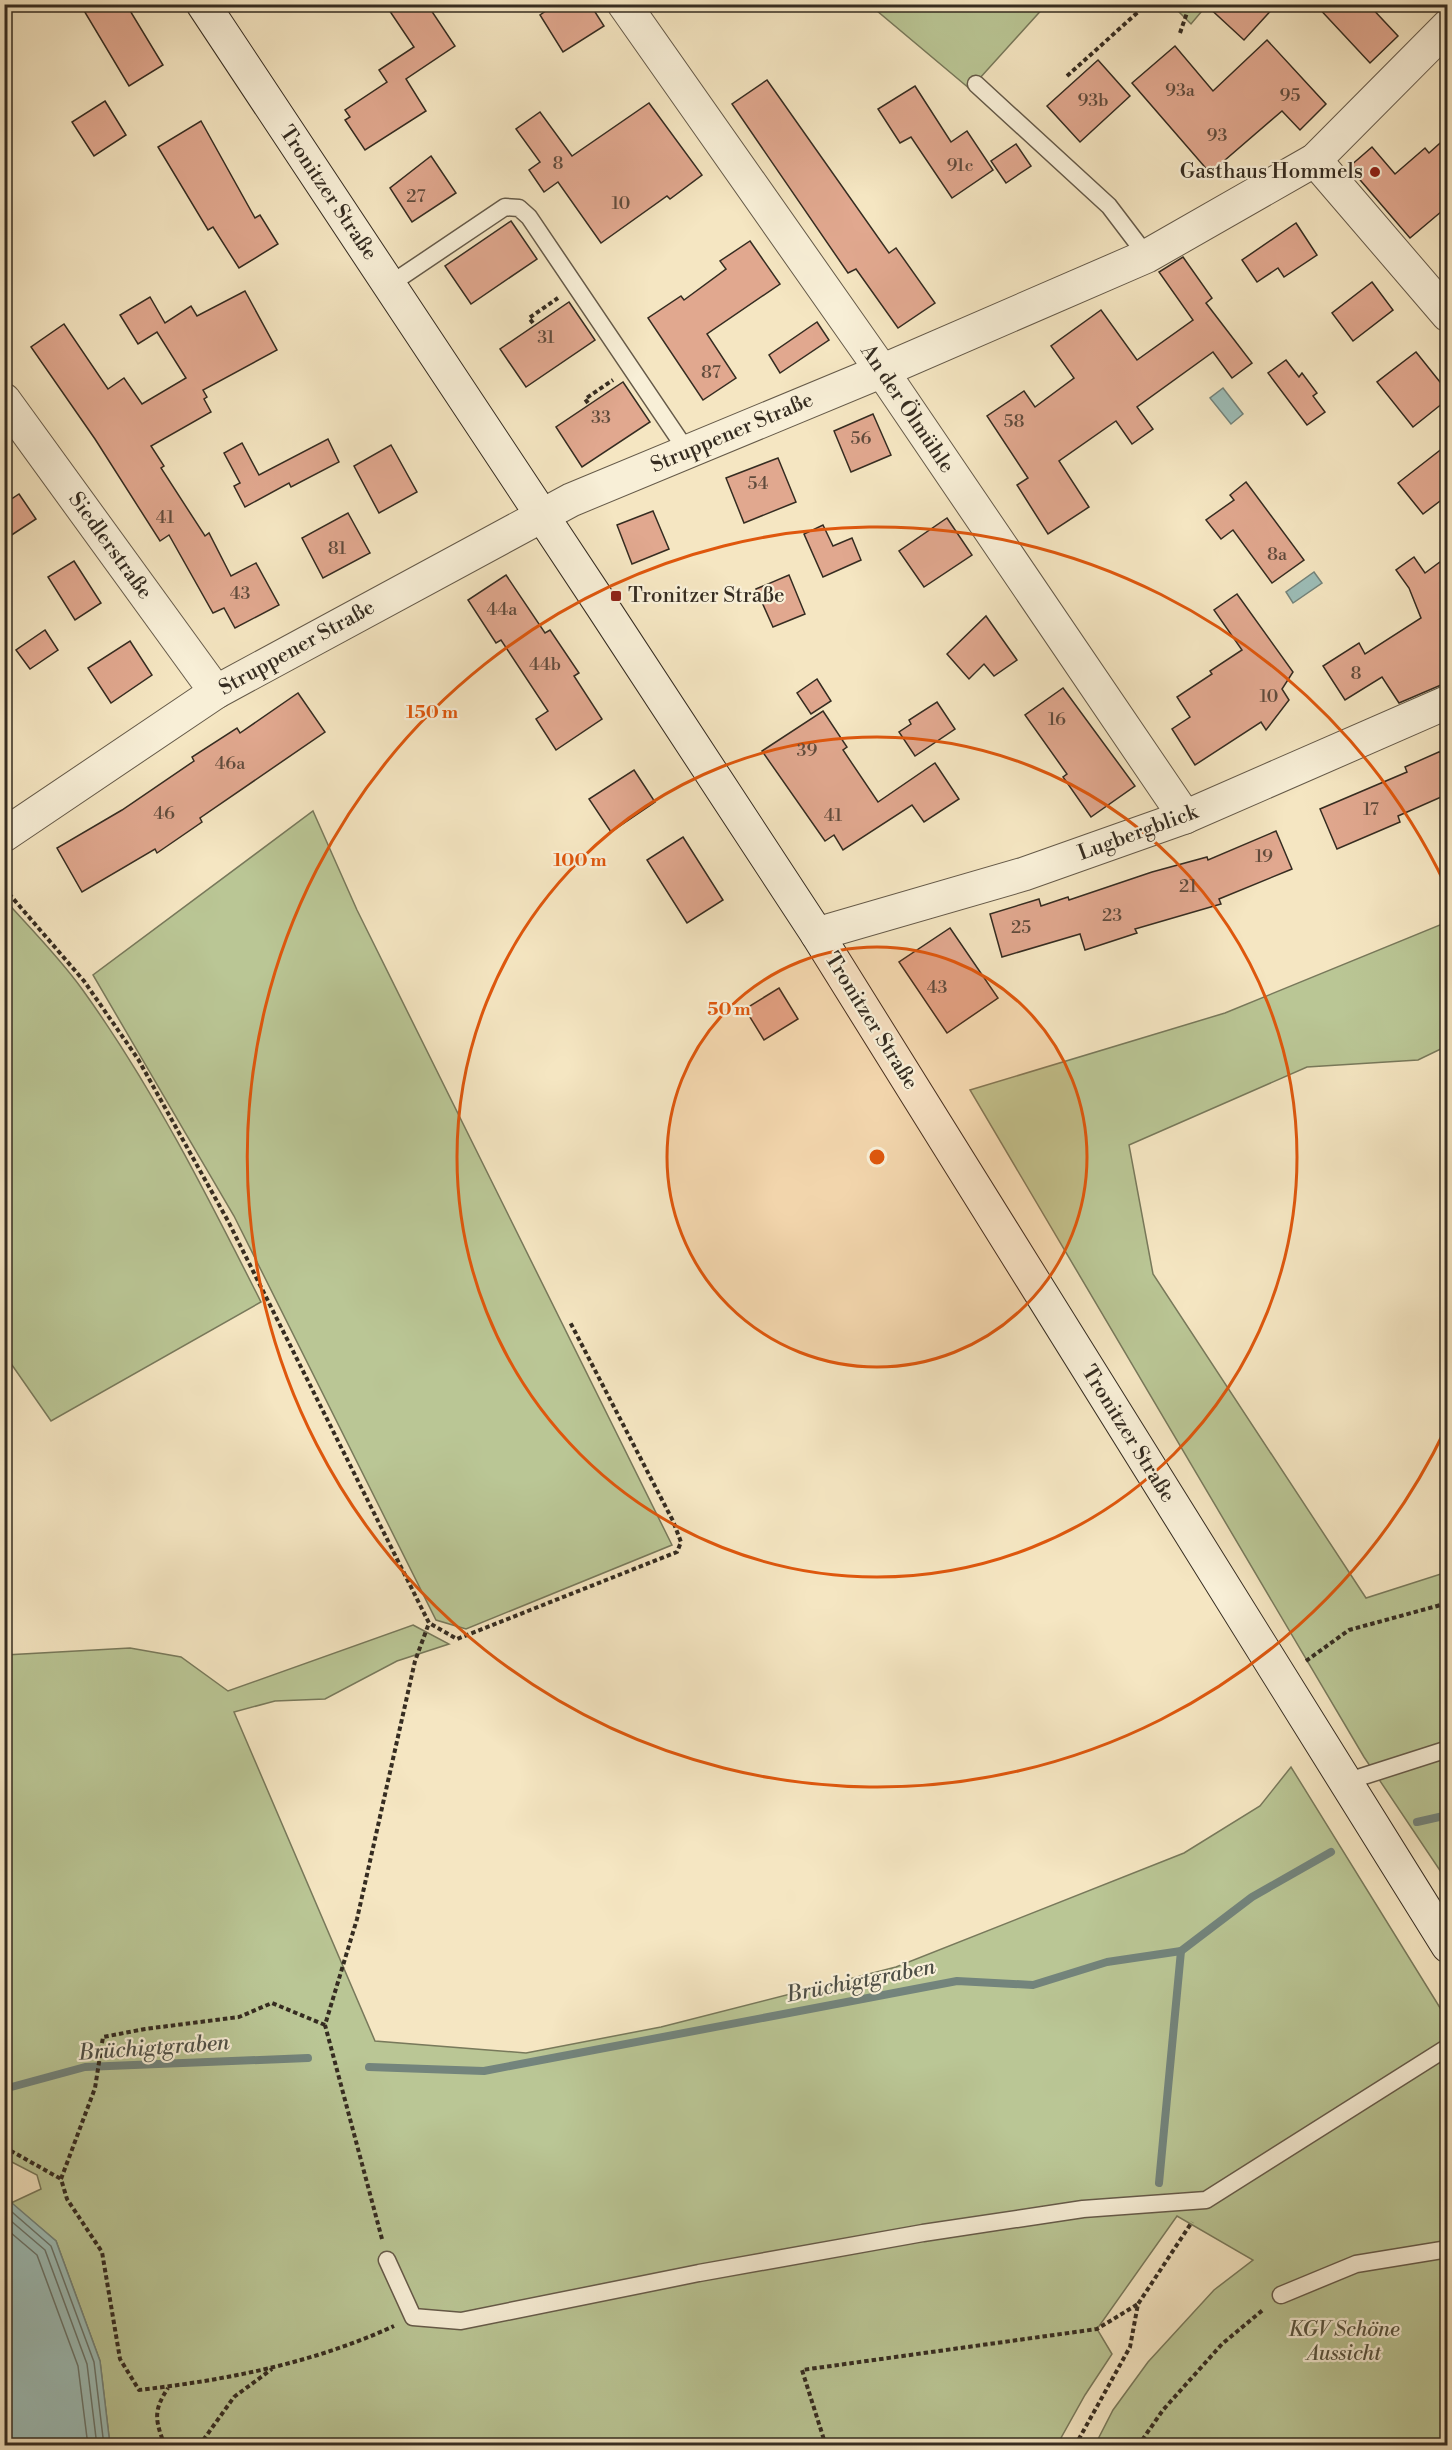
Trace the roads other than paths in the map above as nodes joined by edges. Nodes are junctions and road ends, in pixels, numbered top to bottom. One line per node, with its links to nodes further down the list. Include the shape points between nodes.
1 (203, 4): 7 (street, Tronitzer Straße)
2 (624, 4): 9 (street, An der Ölmühle)
3 (1448, 26): 5 (street, Struppener Straße)
4 (976, 84): 6 (lane, via 1109,206)
5 (1315, 160): 6 (street, Struppener Straße); 8 (street)
6 (1147, 256): 9 (street, Struppener Straße)
7 (389, 285): 11 (lane, via 506,207 519,208 529,217); 12 (street, Tronitzer Straße)
8 (1448, 315)
9 (882, 370): 11 (street, Struppener Straße); 15 (street, An der Ölmühle)
10 (4, 400): 13 (street, Siedlerstraße)
11 (687, 451): 12 (street, Struppener Straße)
12 (541, 515): 13 (street, Struppener Straße); 17 (street, Tronitzer Straße)
13 (216, 692): 16 (street, Struppener Straße)
14 (1448, 702): 15 (street, Lugbergblick)
15 (1185, 816): 17 (street, Lugbergblick, via 1023,874)
16 (4, 835)
17 (817, 934): 19 (street, Tronitzer Straße)
18 (1448, 1749): 19 (lane)
19 (1345, 1782): 20 (street, Tronitzer Straße)
20 (1448, 1946)
21 (1448, 2047): 23 (lane, via 1206,2200 1083,2209 924,2233 461,2321 413,2317)
22 (1448, 2249): 24 (lane, via 1356,2264)
23 (387, 2260)
24 (1281, 2295)

